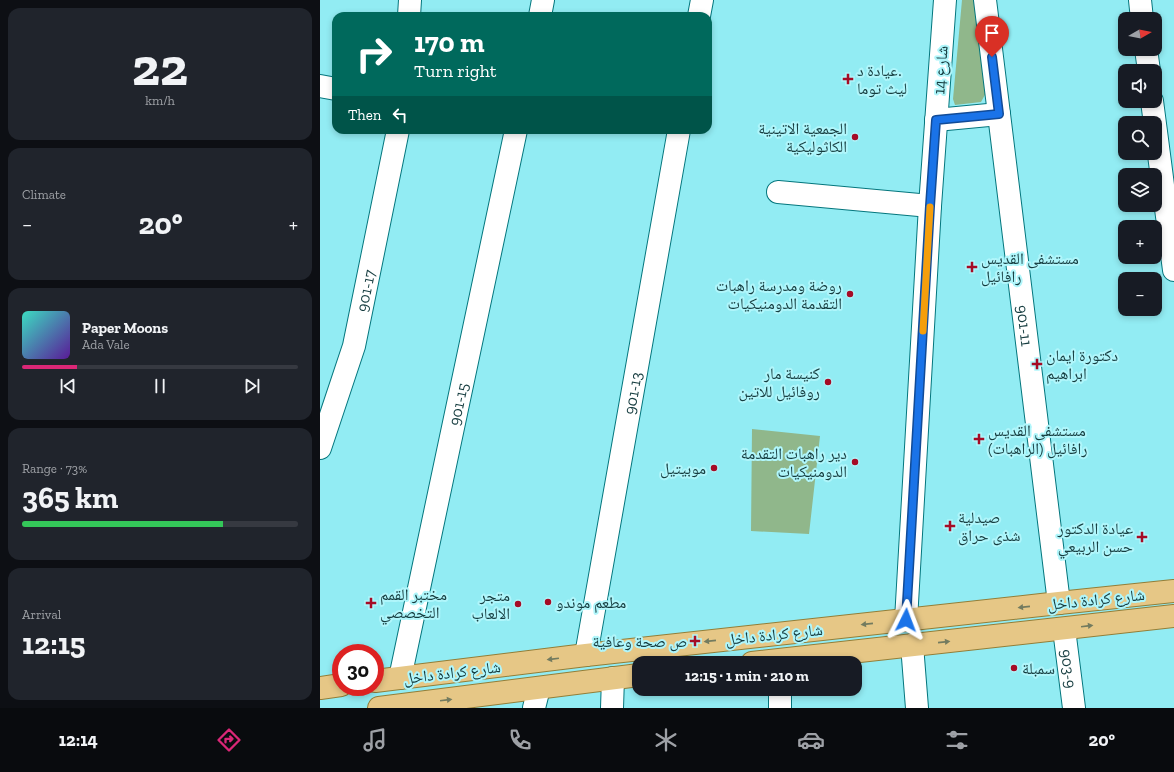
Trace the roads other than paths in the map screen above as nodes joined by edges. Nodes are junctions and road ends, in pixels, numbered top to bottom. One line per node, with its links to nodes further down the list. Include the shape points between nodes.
1 (410, 0): 7 (street)
2 (543, 0): 8 (street)
3 (702, 0): 9 (street)
4 (945, 0): 15 (street, شارع 14)
5 (985, 0): 14 (street, 901-11)
6 (1140, 0): 10 (street)
7 (409, 12)
8 (541, 12)
9 (700, 12)
10 (1141, 12)
11 (320, 86): 12 (street)
12 (332, 88)
13 (1153, 108): 21 (street)
14 (999, 114): 15 (street); 24 (street, 901-11)
15 (936, 120): 20 (street, شارع 14)
16 (397, 134): 22 (street, 901-17, via 354,346)
17 (515, 134): 32 (street, 901-15)
18 (678, 134): 29 (street, 901-13)
19 (778, 192): 20 (street)
20 (930, 206): 26 (street, شارع 14)
21 (1174, 270)
22 (320, 448)
23 (1174, 591): 24 (main road, شارع كرادة داخل)
24 (1059, 603): 26 (main road, شارع كرادة داخل, one-way to 26)
25 (1174, 616): 27 (main road, شارع كرادة داخل, one-way to 25)
26 (906, 620): 29 (main road, شارع كرادة داخل, one-way to 29)
27 (1064, 629): 28 (main road, شارع كرادة داخل, one-way to 27); 43 (street, 903-9)
28 (912, 645): 30 (main road, شارع كرادة داخل); 42 (street)
29 (586, 655): 32 (main road, شارع كرادة داخل, one-way to 32)
30 (827, 656)
31 (632, 677): 33 (main road, شارع كرادة داخل)
32 (400, 678): 34 (main road, شارع كرادة داخل)
33 (613, 678): 38 (main road, شارع كرادة داخل); 40 (street)
34 (384, 680)
35 (332, 686): 36 (main road)
36 (320, 688)
37 (780, 696): 41 (street)
38 (536, 698): 39 (main road, شارع كرادة داخل, one-way to 38)
39 (391, 707)
40 (612, 708)
41 (780, 708)
42 (917, 708)
43 (1074, 708)

